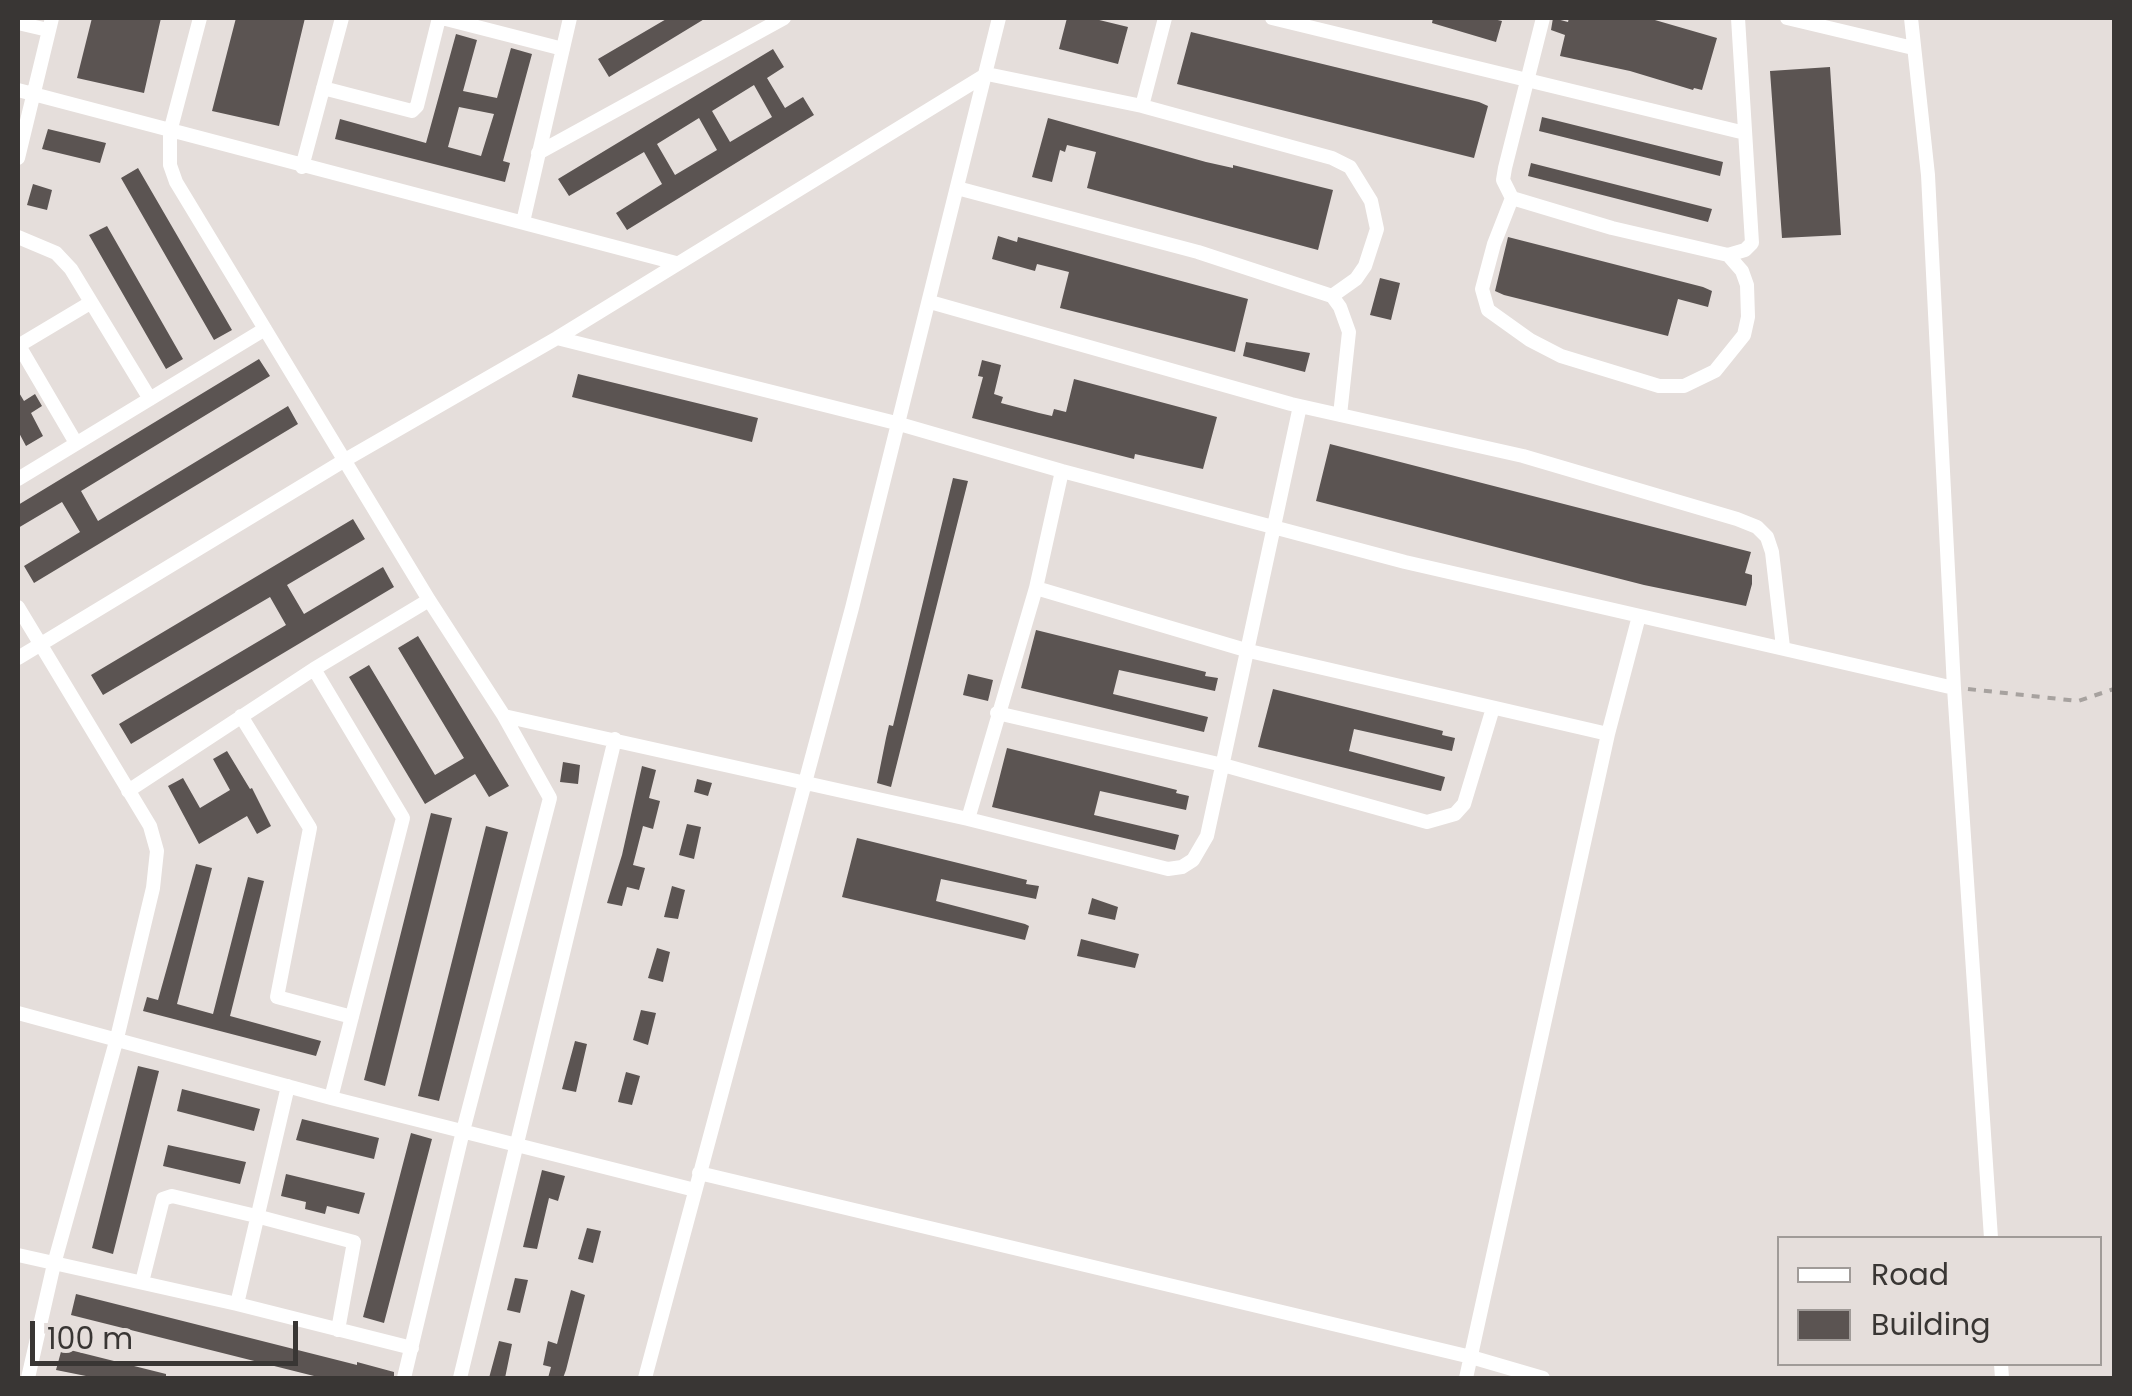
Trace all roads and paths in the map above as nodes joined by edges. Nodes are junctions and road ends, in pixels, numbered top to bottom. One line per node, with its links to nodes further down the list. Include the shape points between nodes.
1 (200, 18): 23 (street)
2 (342, 18): 19 (street)
3 (440, 18): 16 (street); 19 (street, via 412,111)
4 (570, 18): 16 (street)
5 (784, 18): 25 (street)
6 (998, 18): 17 (street)
7 (1165, 18): 22 (street)
8 (1272, 18): 18 (street)
9 (1543, 18): 18 (street)
10 (1738, 18): 24 (street)
11 (1787, 18): 15 (street)
12 (1911, 18): 15 (street)
13 (18, 23): 14 (street)
14 (50, 24): 21 (street)
15 (1913, 48): 58 (street, via 1928,175)
16 (563, 49): 25 (street)
17 (987, 74): 22 (street); 28 (street); 33 (street)
18 (1528, 80): 24 (street); 29 (street, via 1503,180)
19 (323, 88): 27 (street)
20 (18, 90): 21 (street)
21 (34, 94): 23 (street); 26 (street)
22 (1142, 106): 34 (street, via 1350,167 1371,201 1378,230 1356,279)
23 (170, 132): 27 (street); 37 (street, via 176,182)
24 (1745, 133): 32 (street, via 1752,243)
25 (538, 153): 30 (street)
26 (18, 158)
27 (302, 167): 30 (street)
28 (957, 188): 34 (street, via 1198,252); 35 (street)
29 (1512, 198): 32 (street); 32 (street, via 1482,289 1488,310 1561,356 1659,386 1684,386 1714,371 1744,335 1747,284)
30 (523, 222): 33 (street)
31 (18, 237): 36 (street, via 56,253)
32 (1728, 255)
33 (676, 263): 38 (street)
34 (1332, 296): 42 (street, via 1349,332)
35 (930, 302): 41 (street); 43 (street)
36 (90, 303): 39 (street); 40 (street)
37 (264, 329): 40 (street); 45 (street)
38 (557, 338): 43 (street); 45 (street)
39 (18, 345): 44 (street)
40 (150, 398): 44 (street)
41 (1300, 406): 42 (street); 48 (street)
42 (1340, 415): 54 (street, via 1523,456 1757,527 1772,552)
43 (896, 423): 46 (street); 67 (street)
44 (76, 443): 47 (street)
45 (345, 460): 50 (street); 53 (street)
46 (1062, 472): 48 (street); 49 (street)
47 (18, 479)
48 (1272, 526): 52 (street); 55 (street)
49 (1036, 588): 55 (street); 61 (street)
50 (429, 600): 57 (street); 63 (street)
51 (18, 607): 53 (street)
52 (1639, 616): 54 (street); 64 (street)
53 (41, 644): 56 (street); 68 (street)
54 (1783, 646): 58 (street)
55 (1249, 651): 60 (street); 66 (street)
56 (18, 658)
57 (314, 669): 62 (street); 71 (street, via 403,818)
58 (1954, 688): 59 (path, via 2078,701); 80 (street)
59 (2114, 689)
60 (1493, 708): 64 (street); 66 (street, via 1464,804 1440,820 1427,822)
61 (997, 713): 66 (street); 69 (street)
62 (242, 716): 68 (street); 71 (street, via 310,828 277,997)
63 (504, 716): 65 (street); 75 (street, via 550,798)
64 (1608, 734): 87 (street)
65 (615, 740): 67 (street); 76 (street)
66 (1223, 766): 69 (street, via 1207,836 1182,867 1168,869)
67 (804, 782): 69 (street); 77 (street)
68 (128, 791): 72 (street, via 157,851)
69 (968, 818)
70 (18, 1012): 72 (street)
71 (352, 1016): 74 (street)
72 (117, 1038): 73 (street); 82 (street)
73 (288, 1086): 74 (street); 79 (street)
74 (331, 1098): 75 (street)
75 (462, 1130): 76 (street); 86 (street)
76 (517, 1146): 78 (street); 90 (street)
77 (698, 1174): 78 (street); 87 (street)
78 (695, 1190): 91 (street)
79 (256, 1216): 83 (street, via 162,1199); 84 (street); 85 (street, via 354,1242)
80 (1991, 1236)
81 (18, 1254): 82 (street)
82 (54, 1264): 83 (street); 88 (street)
83 (142, 1282): 84 (street)
84 (237, 1304): 85 (street)
85 (338, 1330): 86 (street)
86 (412, 1348): 89 (street)
87 (1471, 1357): 92 (street); 93 (street)
88 (28, 1378)
89 (404, 1378)
90 (460, 1378)
91 (645, 1378)
92 (1466, 1378)
93 (1543, 1378)

